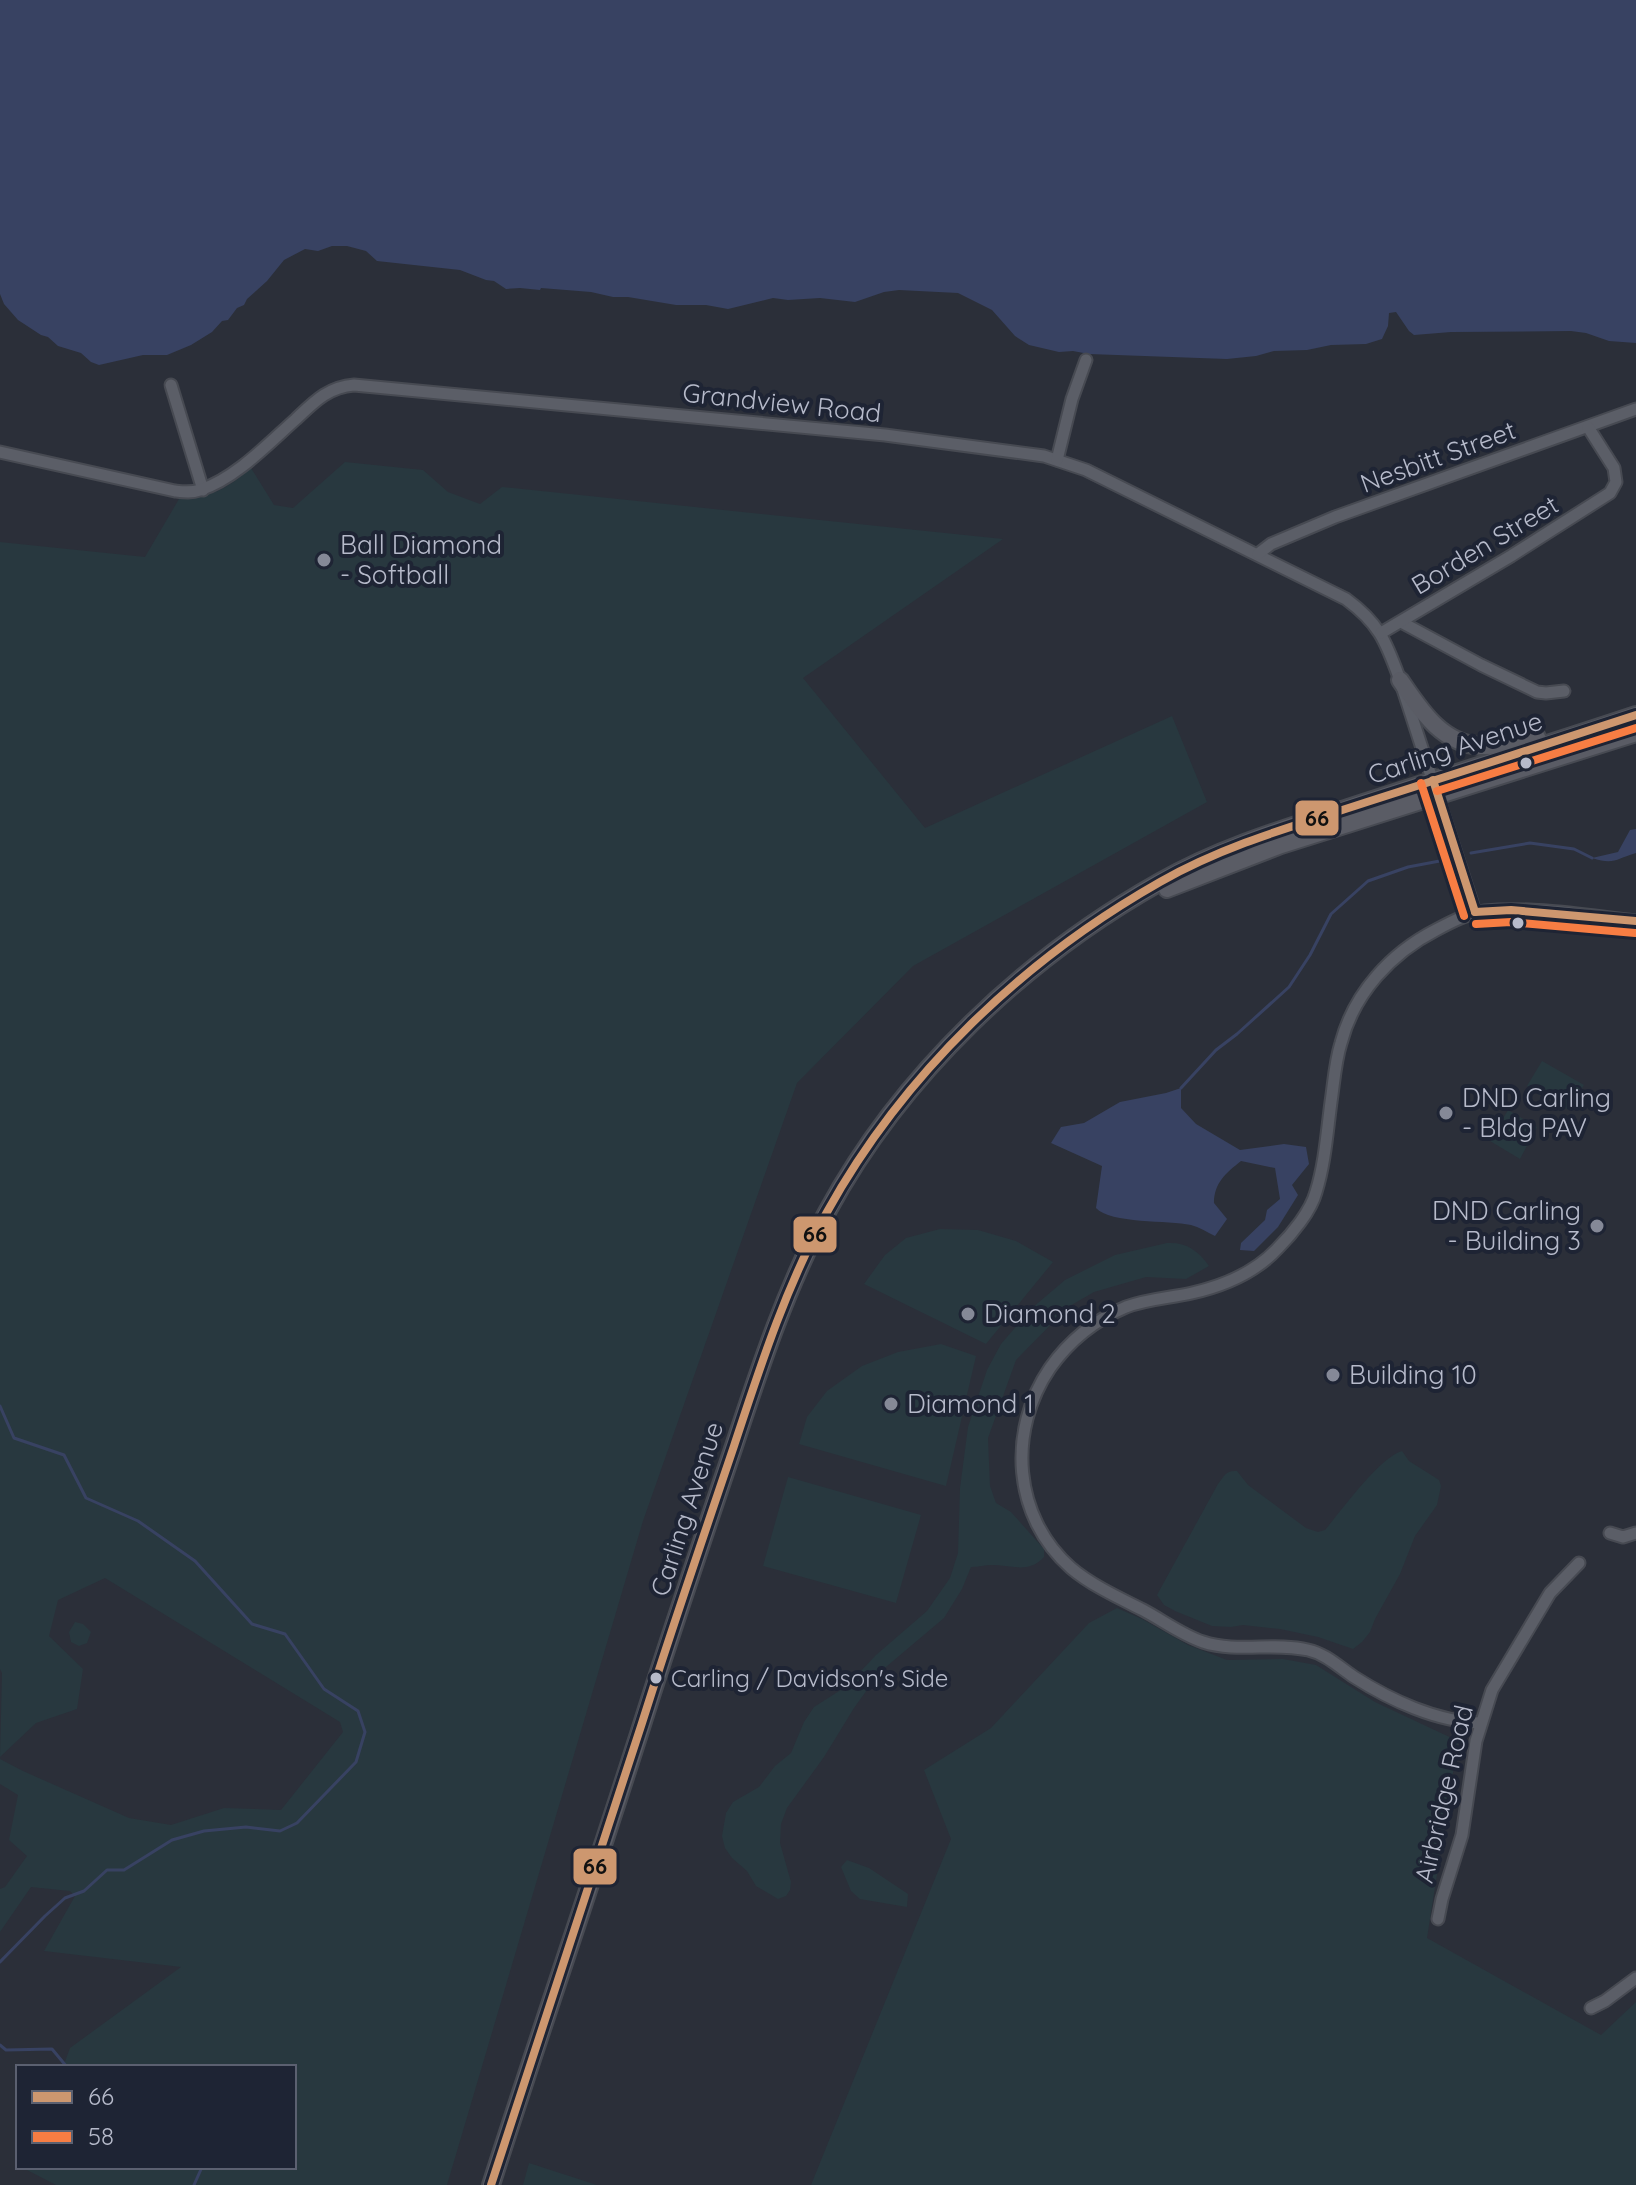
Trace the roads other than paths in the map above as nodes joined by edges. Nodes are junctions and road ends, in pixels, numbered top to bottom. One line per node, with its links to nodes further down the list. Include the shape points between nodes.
1 (1086, 360): 6 (street)
2 (171, 385): 7 (street)
3 (1636, 409): 4 (street, Nesbitt Street)
4 (1588, 427): 8 (street, Nesbitt Street, via 1335,517); 9 (street, Borden Street, via 1614,468 1616,482 1610,493)
5 (0, 452): 7 (street, via 175,491)
6 (1057, 460): 7 (street, Grandview Road, via 885,435 354,385 328,391 263,449); 8 (street, Grandview Road)
7 (203, 490)
8 (1258, 554): 10 (street, Grandview Road, via 1346,599)
9 (1401, 622): 10 (street, Borden Street); 12 (street, via 1537,692)
10 (1381, 633): 11 (street, Grandview Road)
11 (1400, 680): 14 (main road, via 1437,728 1468,744 1492,746); 16 (street, Grandview Road)
12 (1564, 691)
13 (1636, 715): 14 (main road, Carling Avenue)
14 (1614, 723): 16 (main road, Carling Avenue)
15 (1636, 733): 16 (main road, Carling Avenue)
16 (1436, 788): 17 (street, Grandview Road); 26 (main road, Carling Avenue, via 1251,839 1109,912 1006,991 942,1053 867,1146 803,1259 742,1422)
17 (1475, 912): 18 (street, via 1535,911); 22 (street, via 1407,947 1355,1008 1339,1050 1316,1195 1278,1249 1254,1269 1220,1285 1127,1306 1094,1324 1061,1354 1042,1382 1025,1429 1021,1459 1031,1514 1062,1559 1081,1575 1200,1641 1311,1651 1383,1694 1463,1723)
18 (1636, 921)
19 (1610, 1533): 20 (street)
20 (1636, 1533)
21 (1579, 1563): 22 (street, Airbridge Road, via 1550,1593 1531,1624 1492,1690)
22 (1481, 1723): 23 (street, Airbridge Road, via 1462,1835)
23 (1438, 1919)
24 (1636, 1978): 25 (street)
25 (1591, 2008)
26 (491, 2185)

